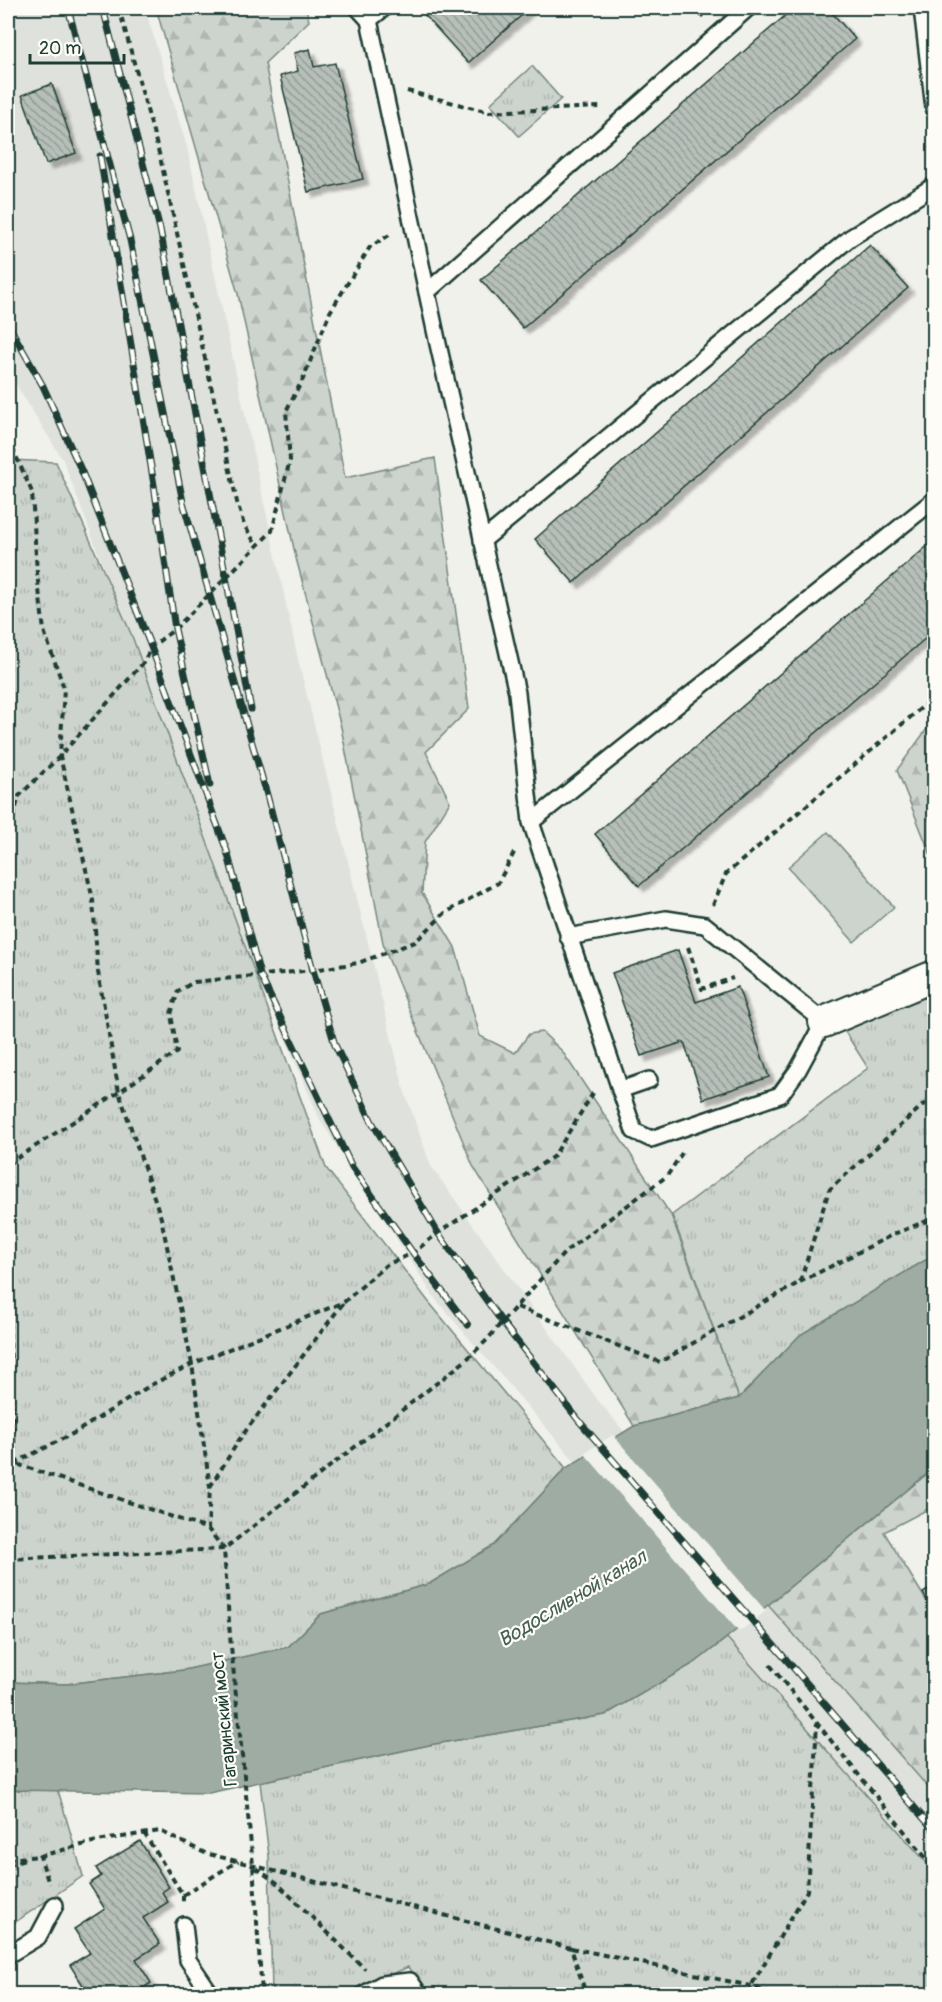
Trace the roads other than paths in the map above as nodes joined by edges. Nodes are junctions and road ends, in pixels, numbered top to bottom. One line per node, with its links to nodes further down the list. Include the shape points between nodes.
1 (358, 8): 5 (lane)
2 (384, 8): 5 (lane)
3 (748, 8): 8 (lane)
4 (922, 8): 6 (lane)
5 (369, 20): 8 (lane)
6 (934, 108)
7 (934, 186): 10 (lane, via 850,238)
8 (427, 292): 10 (lane)
9 (934, 500): 11 (lane)
10 (482, 541): 11 (lane, via 517,693)
11 (531, 822): 12 (lane)
12 (568, 937): 14 (lane, via 666,919 705,925); 16 (lane)
13 (934, 976): 14 (street)
14 (824, 1022): 16 (lane, via 780,1095 702,1122 651,1139 634,1131)
15 (649, 1080): 16 (lane)
16 (620, 1090)
17 (55, 1905): 19 (lane, via 38,1937)
18 (184, 1925): 20 (lane, via 188,1960)
19 (8, 1955)
20 (211, 1995)
21 (364, 1995): 22 (lane, via 382,1984 410,1981)
22 (419, 1995)

